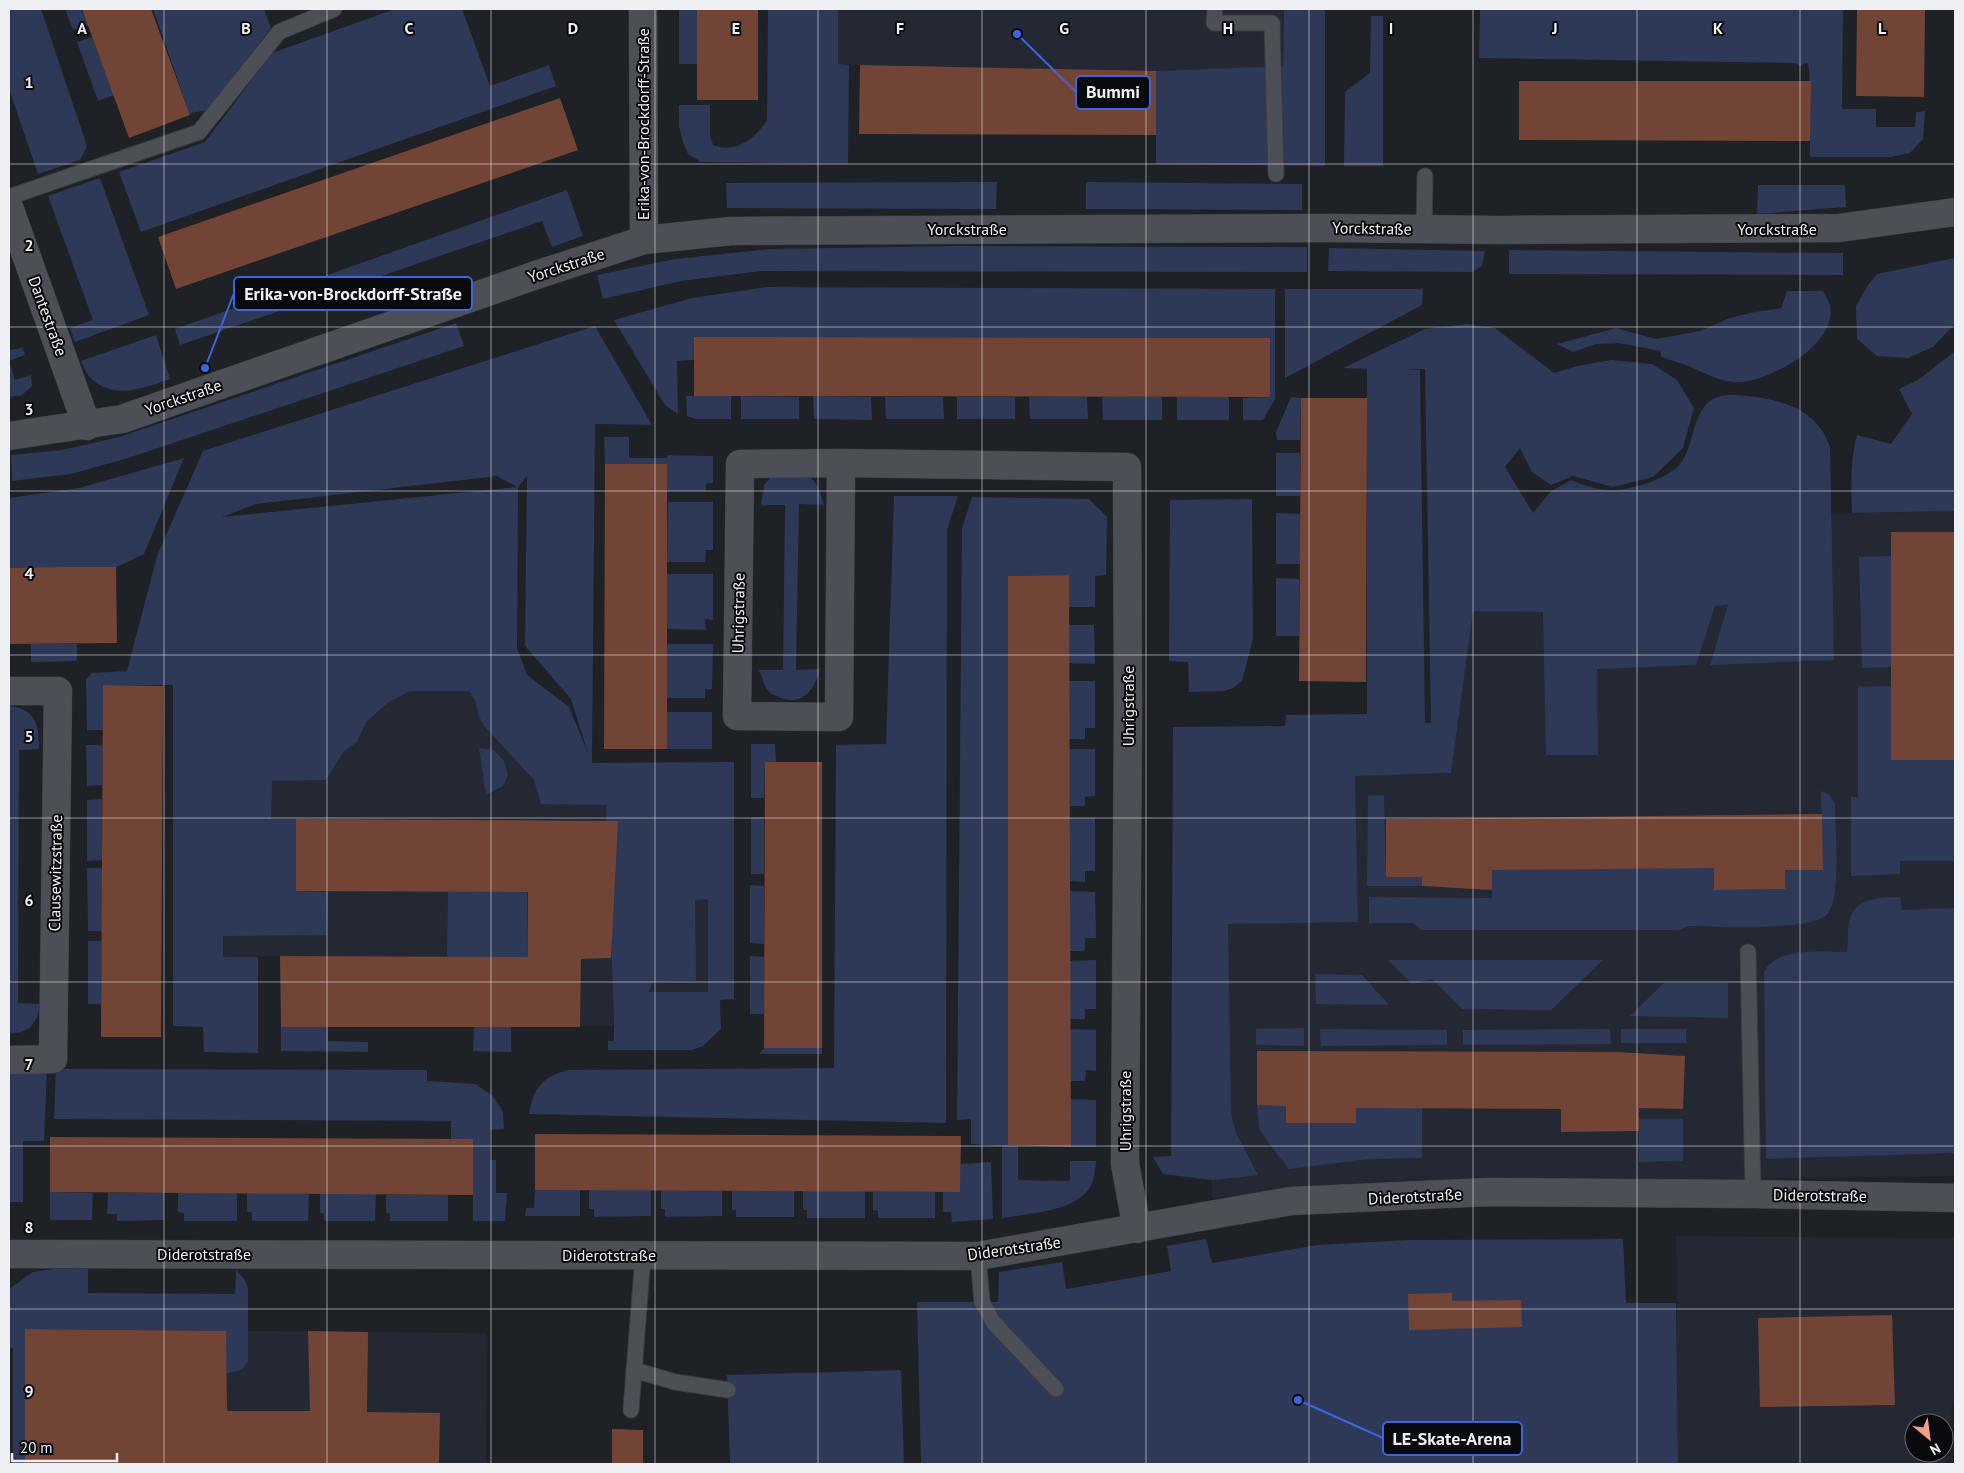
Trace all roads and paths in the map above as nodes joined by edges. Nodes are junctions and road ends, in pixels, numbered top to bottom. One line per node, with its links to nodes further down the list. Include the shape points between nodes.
1 (334, 9): 6 (lane, via 279,32 199,132)
2 (643, 9): 10 (street, Erika-von-Brockdorff-Straße)
3 (1214, 9): 4 (lane, via 1214,23 1272,23)
4 (1276, 174)
5 (1426, 176): 9 (lane)
6 (9, 197)
7 (9, 207): 11 (street, Dantestraße)
8 (1955, 212): 9 (street, Yorckstraße, via 1839,228)
9 (1424, 229): 10 (street, Yorckstraße, via 731,230)
10 (644, 240): 11 (street, Yorckstraße, via 122,419)
11 (87, 426): 12 (street, Yorckstraße)
12 (9, 436)
13 (841, 463): 13 (street, Uhrigstraße, via 740,464 737,716 840,717); 19 (street, Uhrigstraße, via 1126,467 1125,1164)
14 (9, 691): 16 (street, Clausewitzstraße, via 58,691 53,1059)
15 (1748, 952): 17 (lane)
16 (9, 1060)
17 (1753, 1194): 18 (street, Diderotstraße); 19 (street, Diderotstraße, via 1489,1192 1291,1201)
18 (1955, 1198)
19 (1137, 1229): 22 (street, Diderotstraße)
20 (9, 1254): 21 (street, Diderotstraße)
21 (643, 1256): 22 (street, Diderotstraße); 23 (lane)
22 (978, 1256): 24 (lane, via 982,1302 993,1322)
23 (634, 1370): 25 (lane, via 675,1382); 26 (lane)
24 (1056, 1389)
25 (728, 1390)
26 (631, 1410)

